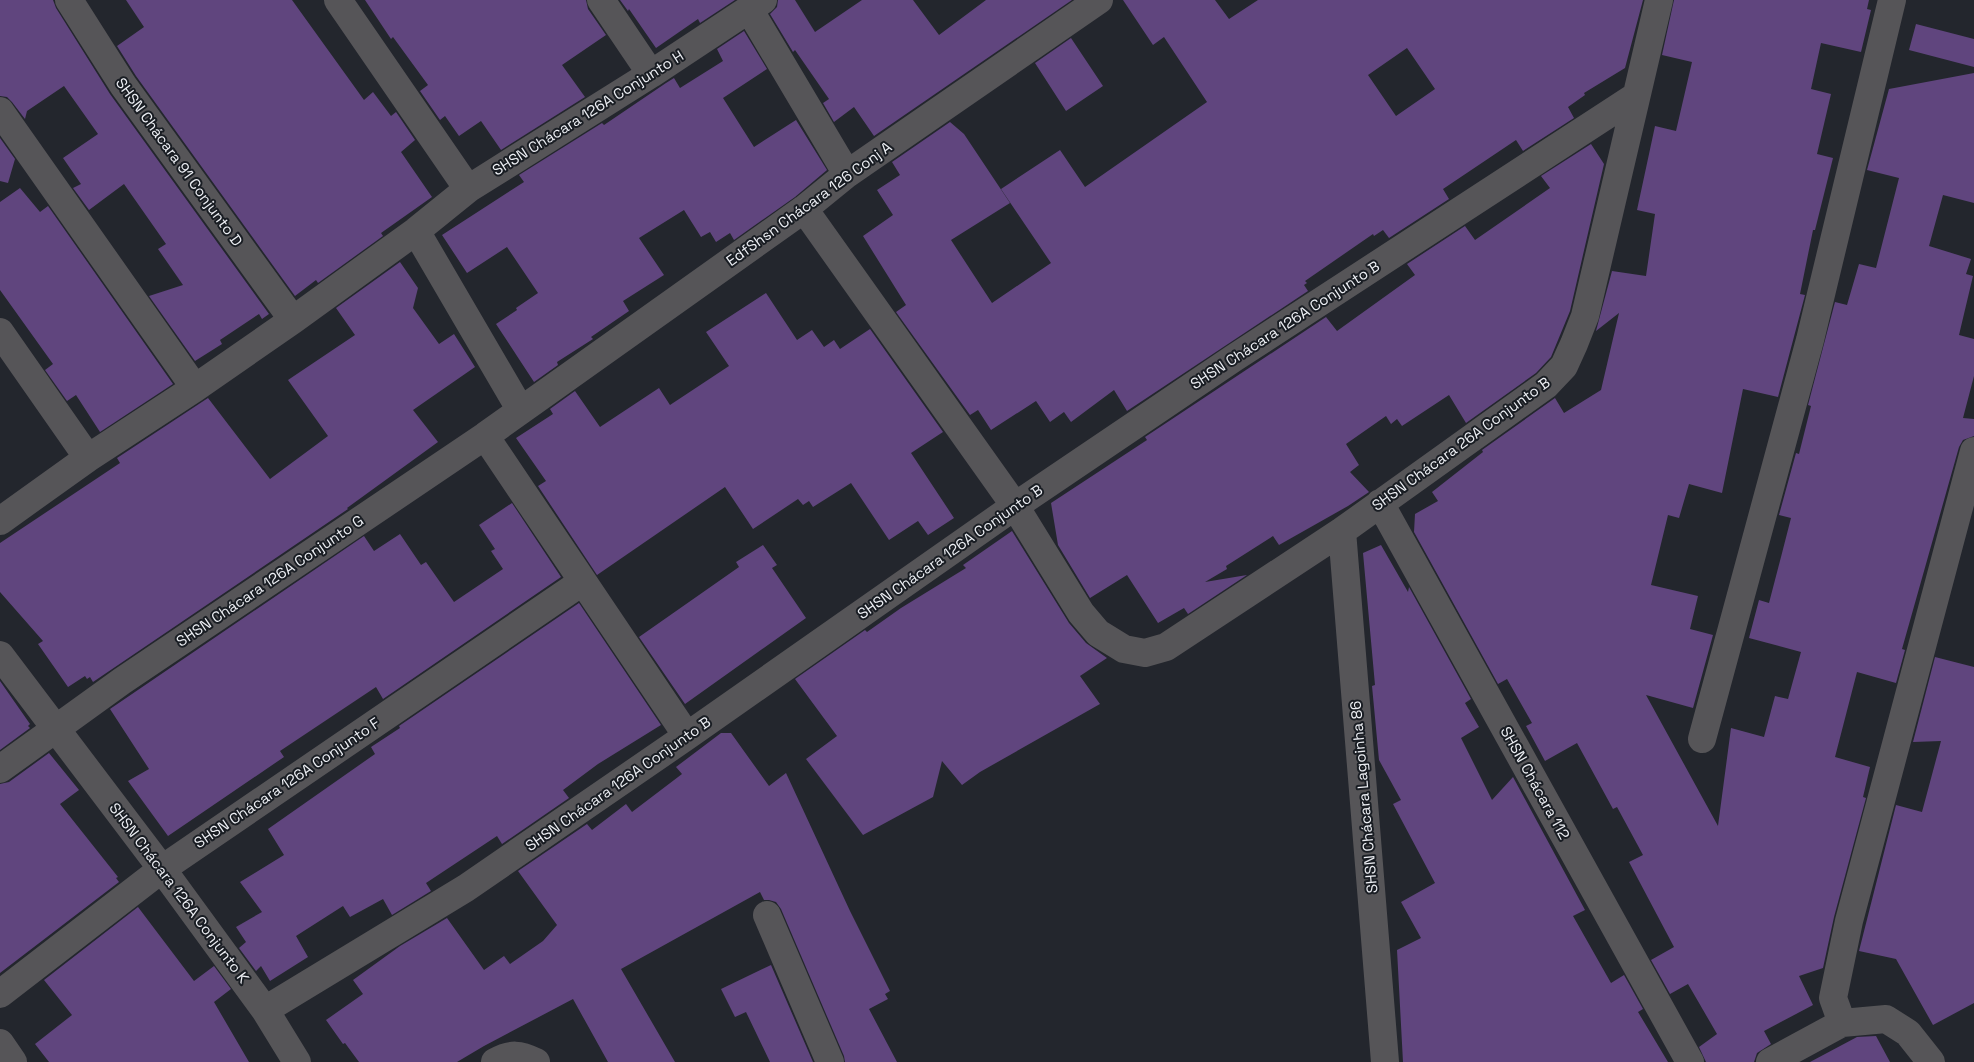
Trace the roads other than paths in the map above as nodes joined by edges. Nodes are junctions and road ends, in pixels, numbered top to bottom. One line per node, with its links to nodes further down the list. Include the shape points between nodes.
1 (70, 0): 15 (street, SHSN Chácara 91 Conjunto D, via 123,86)
2 (338, 0): 12 (street)
3 (601, 0): 8 (street)
4 (1099, 0): 11 (street, EdfShsn Chácara 126 Conj A)
5 (1659, 0): 9 (street, SHSN Chácara 26A Conjunto B)
6 (1892, 0): 30 (street, via 1810,340)
7 (756, 5): 8 (street, SHSN Chácara 126A Conjunto H); 11 (street)
8 (651, 74): 12 (street, SHSN Chácara 126A Conjunto H)
9 (1636, 96): 22 (street, SHSN Chácara 26A Conjunto B, via 1585,316 1564,366 1546,385); 23 (street, SHSN Chácara 126A Conjunto B, via 1234,358)
10 (0, 111): 17 (street)
11 (847, 174): 13 (street, EdfShsn Chácara 126 Conj A)
12 (468, 188): 14 (street, SHSN Chácara 126A Conjunto H)
13 (804, 209): 18 (street, EdfShsn Chácara 126 Conj A); 23 (street)
14 (416, 231): 15 (street); 18 (street)
15 (293, 320): 17 (street)
16 (0, 332): 21 (street)
17 (195, 388): 21 (street)
18 (520, 409): 19 (street, EdfShsn Chácara 126 Conj A)
19 (485, 436): 26 (street); 28 (street, SHSN Chácara 126A Conjunto G)
20 (1974, 451): 36 (street, via 1849,921 1833,998)
21 (88, 458): 24 (street)
22 (1380, 504): 25 (street, SHSN Chácara 26A Conjunto B); 44 (street, SHSN Chácara 112)
23 (1015, 506): 25 (street, SHSN Chácara 26A Conjunto B, via 1081,613 1098,633 1124,649 1145,653 1166,647); 29 (street, SHSN Chácara 126A Conjunto B)
24 (0, 521)
25 (1342, 531): 43 (street, SHSN Chácara Lagoinha 86)
26 (582, 582): 29 (street); 32 (street, SHSN Chácara 126A Conjunto F)
27 (0, 655): 28 (street, SHSN Chácara 126A Conjunto K)
28 (55, 728): 31 (street, SHSN Chácara 126A Conjunto G); 32 (street, SHSN Chácara 126A Conjunto K)
29 (687, 736): 35 (street, SHSN Chácara 126A Conjunto B, via 466,888)
30 (1702, 739)
31 (0, 769)
32 (162, 869): 34 (street, SHSN Chácara 126A Conjunto F); 35 (street, SHSN Chácara 126A Conjunto K)
33 (767, 915): 42 (street)
34 (0, 994)
35 (265, 1010): 40 (street, SHSN Chácara 126A Conjunto K)
36 (1842, 1023): 45 (street); 46 (street, via 1886,1019 1908,1033)
37 (0, 1043): 39 (street)
38 (531, 1059): 41 (street, via 508,1055)
39 (13, 1062)
40 (297, 1062)
41 (495, 1062)
42 (830, 1062)
43 (1385, 1062)
44 (1690, 1062)
45 (1770, 1062)
46 (1931, 1062)

